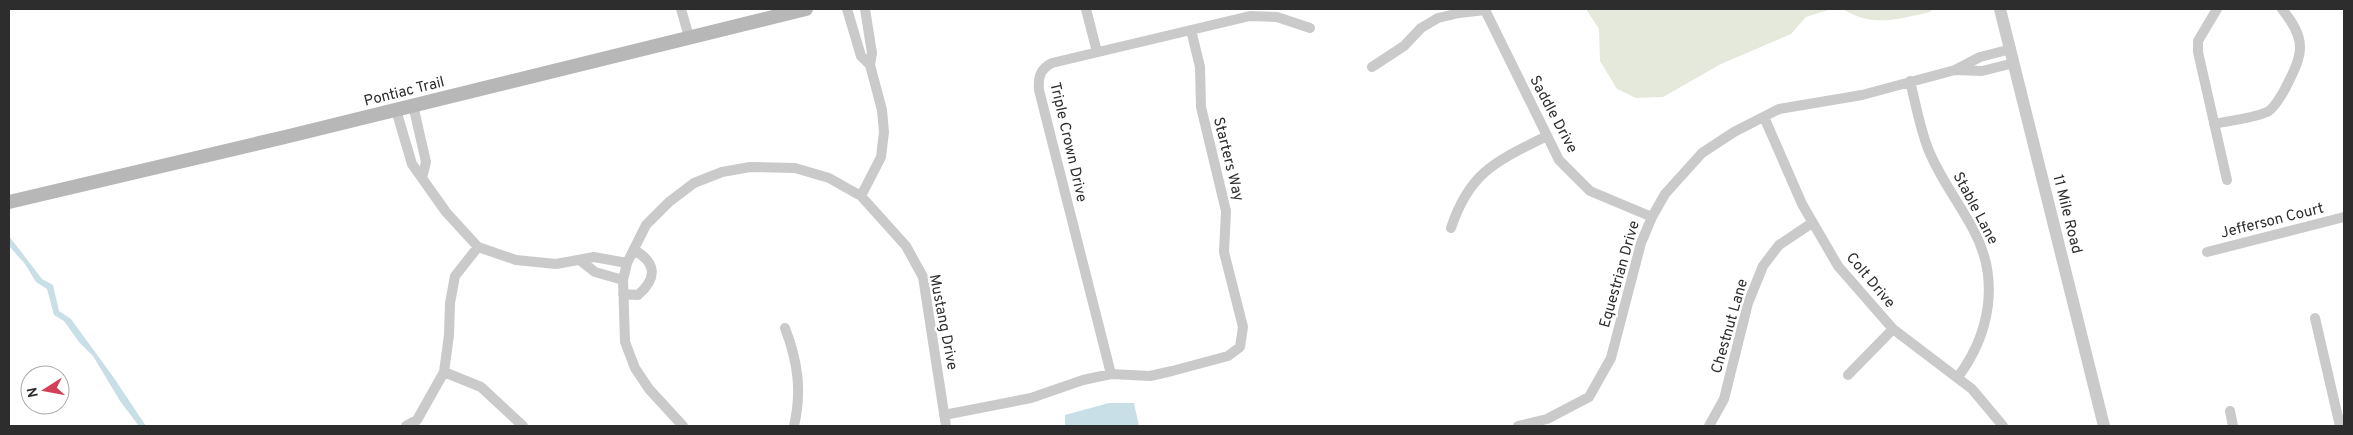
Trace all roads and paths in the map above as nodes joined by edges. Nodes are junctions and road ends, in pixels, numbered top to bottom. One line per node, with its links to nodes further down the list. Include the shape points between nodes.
1 (681, 9): 11 (street)
2 (806, 9): 11 (main road, Pontiac Trail)
3 (847, 9): 15 (street, via 861,56)
4 (865, 9): 15 (street, via 872,53)
5 (1086, 9): 13 (street)
6 (2000, 9): 12 (street, 11 Mile Road)
7 (2218, 9): 22 (street, via 2198,41)
8 (2282, 9): 22 (street, via 2299,37 2300,60 2282,96 2269,112)
9 (1310, 28): 10 (street, Triple Crown Drive, via 1264,15)
10 (1191, 30): 13 (street, Triple Crown Drive); 43 (street, Starters Way, via 1200,67 1201,107 1226,211 1224,252 1243,327 1243,340 1240,347 1228,356 1172,371 1150,376)
11 (689, 37): 19 (main road, Pontiac Trail)
12 (2011, 49): 14 (street, 11 Mile Road); 17 (street, Equestrian Drive, via 1975,59)
13 (1097, 52): 43 (street, Triple Crown Drive, via 1047,66 1042,70 1039,81)
14 (2014, 63): 17 (street, Equestrian Drive, via 1982,71); 56 (street, 11 Mile Road)
15 (870, 65): 26 (street, via 882,110 884,132 881,157)
16 (1372, 67): 23 (street, Saddle Drive, via 1438,18 1485,10)
17 (1955, 70): 18 (street, Equestrian Drive)
18 (1910, 82): 21 (street, Equestrian Drive, via 1862,95 1780,109); 45 (street, Stable Lane, via 1929,151 1974,230 1983,249 1988,272 1985,324 1972,357)
19 (413, 105): 20 (main road, Pontiac Trail); 24 (street, via 426,162)
20 (396, 110): 24 (street, via 412,164); 27 (main road, Pontiac Trail)
21 (1764, 117): 28 (street, Equestrian Drive, via 1702,153 1665,194); 30 (street, Colt Drive)
22 (2214, 124): 25 (street)
23 (1547, 136): 28 (street, Saddle Drive, via 1559,160 1590,191); 31 (street, via 1498,161 1472,185)
24 (422, 178): 32 (street, via 446,212)
25 (2227, 180)
26 (861, 196): 33 (street, Mustang Drive, via 829,178 796,168 750,166 722,172 694,182 669,202 646,225); 47 (street, Mustang Drive, via 906,246 923,277)
27 (15, 201)
28 (1652, 217): 53 (street, Equestrian Drive, via 1641,243 1611,358 1588,397 1547,419)
29 (2344, 217): 34 (street, Jefferson Court)
30 (1812, 223): 41 (street, Colt Drive, via 1838,266); 54 (street, Chestnut Lane, via 1779,245 1763,266 1748,303 1724,399)
31 (1451, 228)
32 (478, 247): 35 (street, via 516,260 556,264); 42 (street, via 455,276)
33 (634, 250): 36 (street, Mustang Drive); 38 (street, via 650,261 651,281 638,295)
34 (2206, 252)
35 (581, 261): 36 (street, via 594,257); 37 (street, via 595,272)
36 (627, 263): 37 (street, Mustang Drive)
37 (623, 280): 38 (street, Mustang Drive)
38 (623, 294): 50 (street, Mustang Drive, via 625,342 636,368 649,389)
39 (2315, 318): 58 (street)
40 (785, 328): 51 (street, via 794,353 799,403)
41 (1893, 328): 44 (street); 45 (street, Colt Drive)
42 (444, 372): 48 (street, via 417,420); 49 (street, via 481,388)
43 (1111, 374): 47 (street, Starters Way, via 1030,398)
44 (1848, 375)
45 (1958, 377): 55 (street, Colt Drive)
46 (2230, 411): 57 (street)
47 (944, 416): 52 (street, Mustang Drive)
48 (406, 426)
49 (523, 426)
50 (683, 426)
51 (794, 426)
52 (946, 426)
53 (1518, 426)
54 (1709, 426)
55 (2003, 426)
56 (2104, 426)
57 (2233, 426)
58 (2340, 426)

